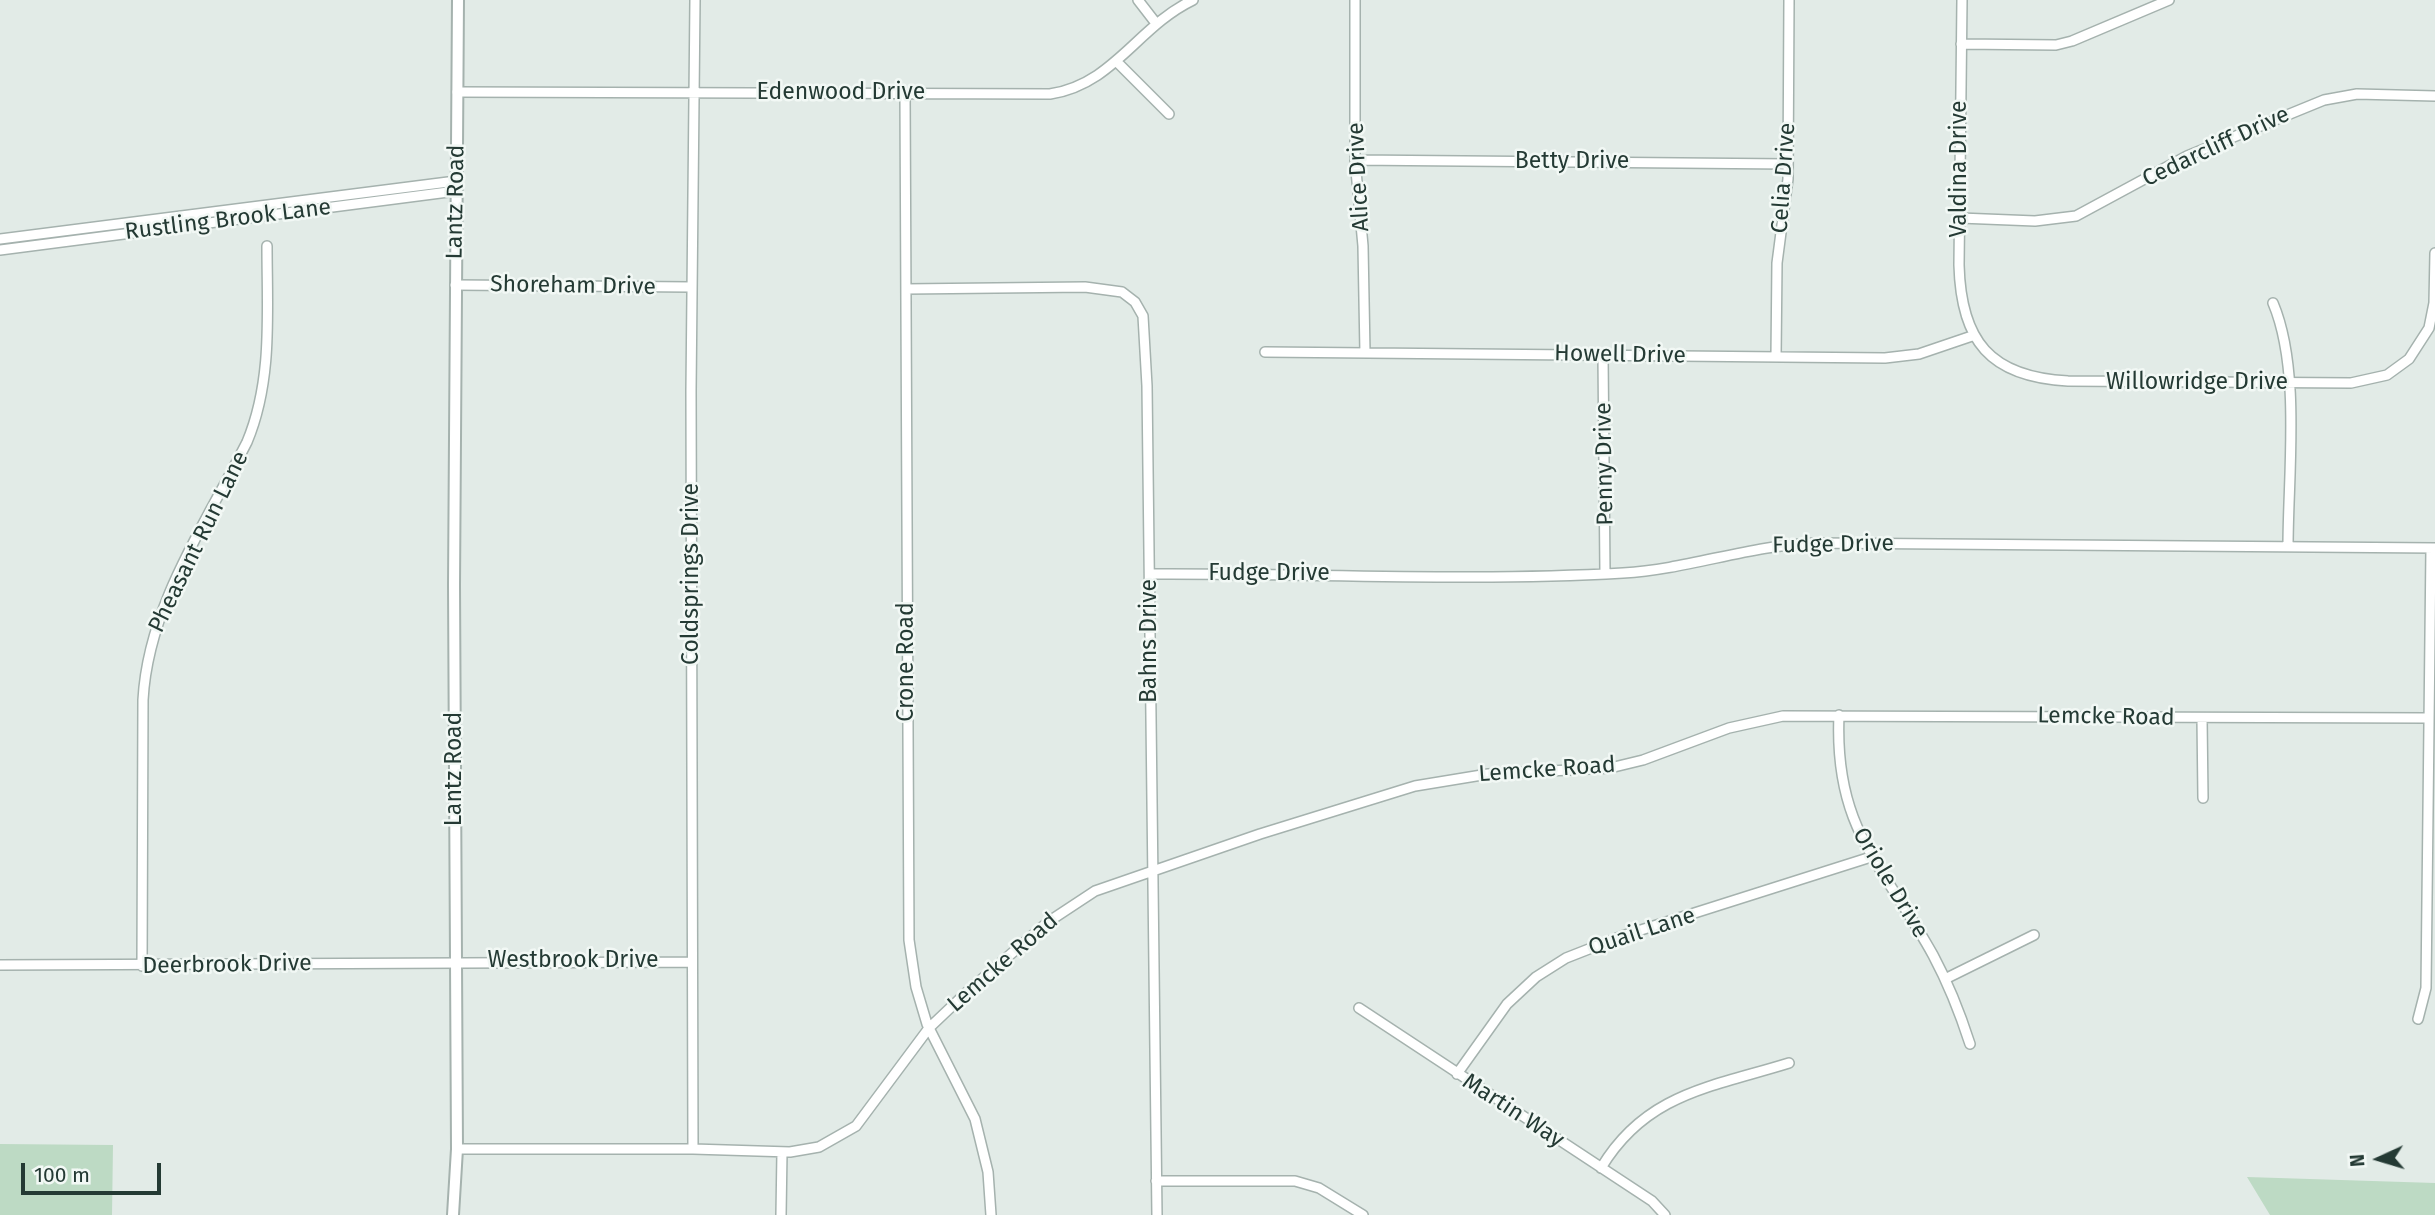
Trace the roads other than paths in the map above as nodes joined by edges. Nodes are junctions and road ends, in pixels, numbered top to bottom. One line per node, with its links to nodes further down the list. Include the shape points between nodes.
1 (458, 0): 12 (street, Lantz Road)
2 (695, 0): 13 (street, Coldsprings Drive)
3 (1138, 0): 9 (street)
4 (1192, 0): 9 (street, Edenwood Drive)
5 (1356, 0): 17 (street, Alice Drive)
6 (1789, 0): 18 (street, Celia Drive)
7 (1962, 0): 10 (street, Valdina Drive)
8 (2169, 0): 10 (street, via 2056,45)
9 (1155, 22): 11 (street, Edenwood Drive)
10 (1961, 44): 20 (street, Valdina Drive)
11 (1116, 61): 14 (street, Edenwood Drive, via 1090,82 1050,94); 16 (street)
12 (457, 92): 13 (street, Edenwood Drive); 19 (street, Lantz Road)
13 (693, 93): 14 (street, Edenwood Drive); 26 (street, Coldsprings Drive)
14 (905, 94): 27 (street, Crone Road)
15 (2435, 96): 20 (street, Cedarcliff Drive, via 2357,94 2324,100 2186,156 2076,216 2035,221)
16 (1169, 114)
17 (1355, 160): 18 (street, Betty Drive); 31 (street, Alice Drive, via 1363,246)
18 (1788, 164): 33 (street, Celia Drive, via 1777,263)
19 (456, 186): 21 (street, Rustling Brook Lane); 23 (street, Rustling Brook Lane); 25 (street, Lantz Road)
20 (1960, 218): 29 (street, Valdina Drive, via 1960,279)
21 (0, 239)
22 (267, 246): 49 (street, Pheasant Run Lane, via 267,356 258,414 166,601 146,661)
23 (0, 250)
24 (2435, 253): 34 (street, Willowridge Drive, via 2434,312 2423,341 2399,368 2351,383)
25 (455, 285): 26 (street, Shoreham Drive); 46 (street, Lantz Road)
26 (691, 287): 47 (street, Coldsprings Drive)
27 (906, 289): 38 (street, Bahns Drive, via 1085,286 1116,290 1135,302 1143,316 1145,336); 53 (street, Crone Road, via 907,912 916,988)
28 (2273, 303): 34 (street, via 2285,338)
29 (1972, 336): 33 (street, Howell Drive, via 1908,356); 34 (street, Willowridge Drive, via 2004,366 2045,380)
30 (1265, 352): 31 (street, Howell Drive)
31 (1364, 353): 32 (street, Howell Drive)
32 (1603, 355): 33 (street, Howell Drive); 37 (street, Penny Drive)
33 (1776, 357)
34 (2289, 383): 35 (street)
35 (2288, 547): 36 (street, Fudge Drive); 37 (street, Fudge Drive, via 1779,544 1662,569)
36 (2433, 548): 41 (street)
37 (1605, 573): 38 (street, Fudge Drive)
38 (1150, 574): 44 (street, Bahns Drive)
39 (1839, 715): 40 (street, Lemcke Road); 43 (street, Oriole Drive, via 1843,790); 44 (street, Lemcke Road, via 1783,716 1741,724 1611,768 1435,781)
40 (2202, 718): 41 (street, Lemcke Road); 42 (street)
41 (2428, 718): 52 (street, via 2426,988)
42 (2203, 798)
43 (1871, 857): 50 (street, Oriole Drive); 56 (street, Quail Lane, via 1566,958 1507,1004)
44 (1152, 870): 53 (street, Lemcke Road, via 1095,891 1070,906); 61 (street, Bahns Drive)
45 (2034, 935): 50 (street)
46 (455, 961): 47 (street, Westbrook Drive); 49 (street, Deerbrook Drive); 57 (street, Lantz Road)
47 (692, 962): 58 (street, Coldsprings Drive)
48 (0, 965): 49 (street, Deerbrook Drive)
49 (142, 966)
50 (1945, 979): 54 (street, Oriole Drive)
51 (1359, 1008): 56 (street, Martin Way)
52 (2418, 1019)
53 (929, 1028): 59 (street, Lemcke Road, via 856,1126 819,1147); 64 (street, Crone Road, via 975,1119 988,1172)
54 (1970, 1044)
55 (1789, 1063): 60 (street, via 1661,1105 1627,1130)
56 (1457, 1074): 60 (street, Martin Way)
57 (457, 1149): 58 (street); 62 (street, Lantz Road)
58 (693, 1149): 59 (street)
59 (782, 1152): 63 (street)
60 (1601, 1168): 67 (street, Martin Way)
61 (1156, 1181): 65 (street, Bahns Drive); 66 (street, via 1295,1181 1320,1188)
62 (453, 1215)
63 (781, 1215)
64 (991, 1215)
65 (1157, 1215)
66 (1363, 1215)
67 (1665, 1215)

